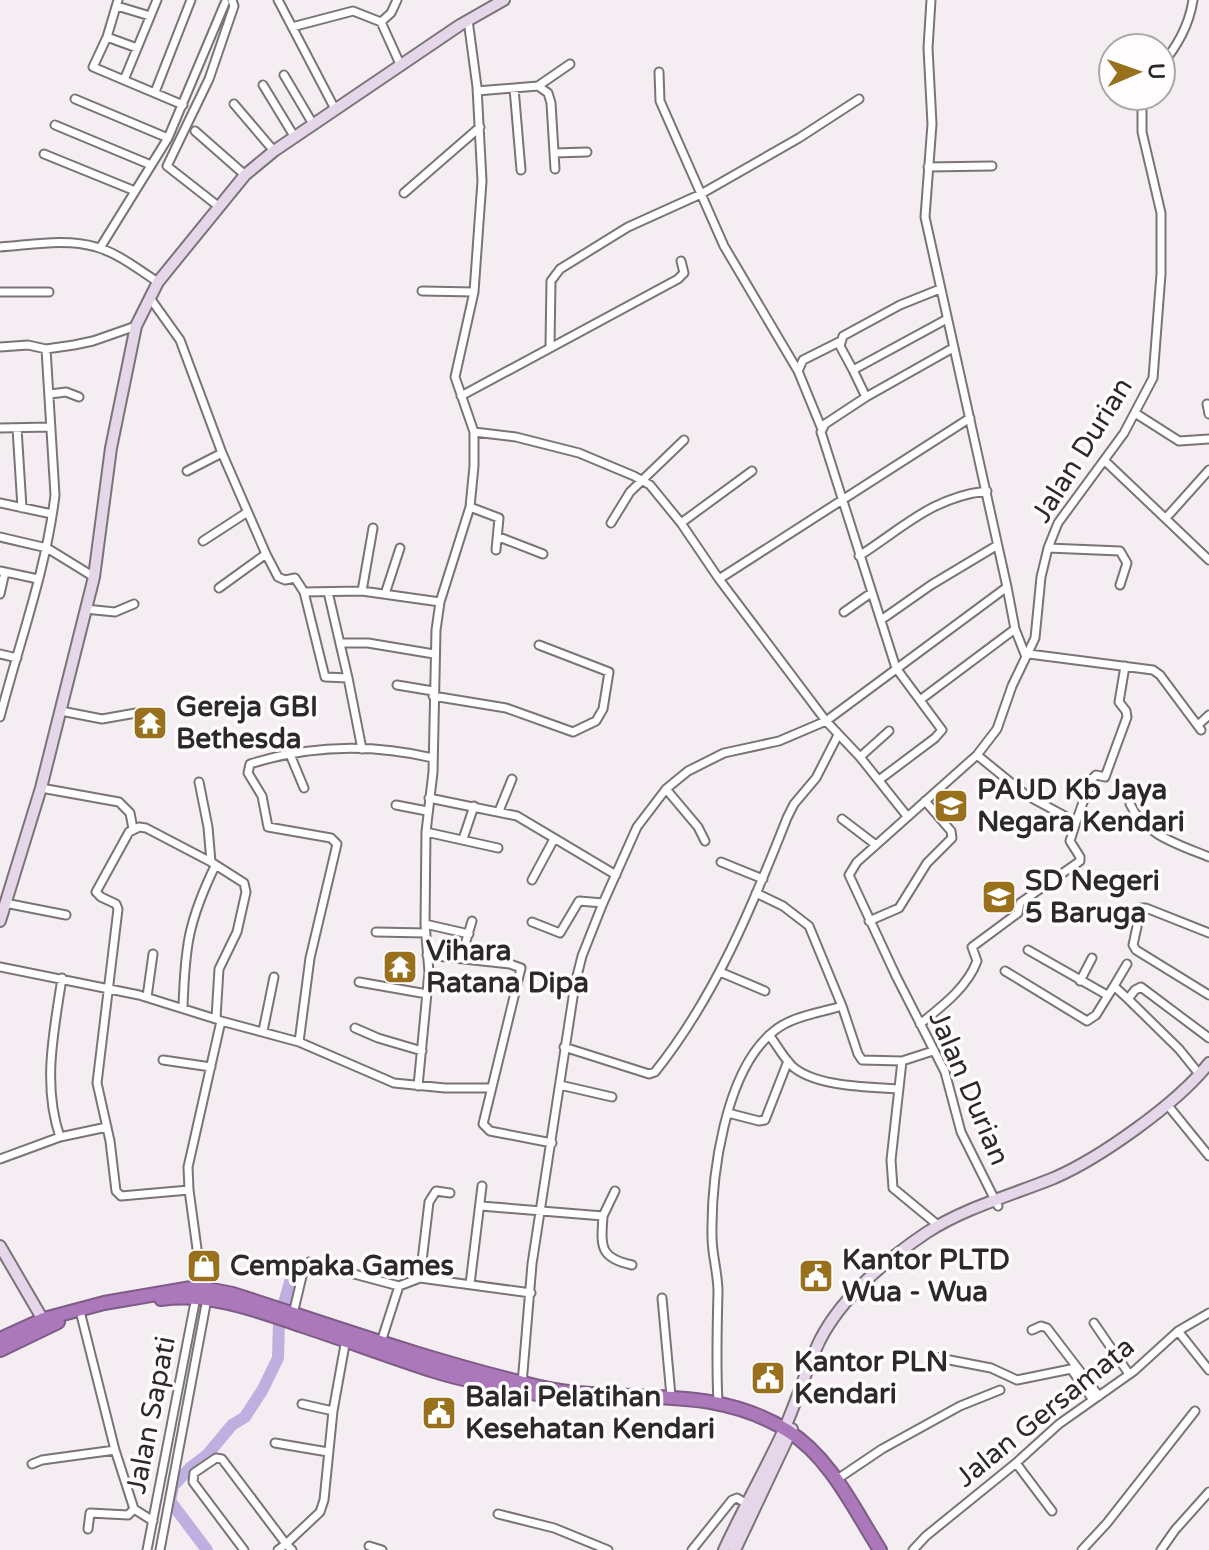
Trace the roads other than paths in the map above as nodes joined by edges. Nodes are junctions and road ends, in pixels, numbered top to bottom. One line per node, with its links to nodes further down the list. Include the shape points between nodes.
1 (157, 0): 12 (street)
2 (191, 0): 28 (street)
3 (278, 0): 15 (street)
4 (354, 0): 11 (street)
5 (397, 0): 14 (street)
6 (504, 0): 13 (main road)
7 (931, 0): 47 (street)
8 (228, 2): 32 (street); 54 (street, via 234,6 209,79 167,166)
9 (118, 3): 12 (street); 16 (street)
10 (1192, 4): 17 (street)
11 (353, 11): 14 (street); 15 (street)
12 (150, 16): 18 (street)
13 (468, 20): 19 (main road); 27 (street)
14 (381, 22): 19 (street)
15 (292, 27): 33 (street)
16 (107, 37): 18 (street); 23 (street, via 93,67)
17 (1177, 45)
18 (137, 48): 23 (street)
19 (400, 64): 33 (main road)
20 (570, 64): 25 (street)
21 (659, 72): 53 (street, via 660,101)
22 (284, 75): 35 (street)
23 (124, 80): 28 (street)
24 (263, 85): 39 (street)
25 (538, 86): 26 (street); 43 (street, via 551,103)
26 (514, 88): 27 (street); 49 (street)
27 (477, 91): 37 (street)
28 (155, 92): 32 (street)
29 (75, 99): 40 (street)
30 (859, 99): 53 (street)
31 (234, 104): 41 (street)
32 (183, 105): 40 (street)
33 (335, 109): 35 (main road)
34 (1142, 112): 79 (street, Jalan Durian, via 1161,213 1161,274 1156,364)
35 (313, 124): 39 (main road)
36 (55, 125): 45 (street)
37 (480, 127): 52 (street); 63 (street)
38 (195, 131): 50 (street)
39 (294, 136): 41 (main road)
40 (168, 138): 45 (street)
41 (274, 151): 50 (main road)
42 (587, 152): 43 (street)
43 (554, 153): 48 (street)
44 (44, 154): 51 (street)
45 (151, 165): 51 (street)
46 (992, 166): 47 (street)
47 (928, 167): 59 (street, via 925,217)
48 (555, 169)
49 (521, 170)
50 (245, 175): 54 (main road)
51 (135, 191): 56 (street)
52 (404, 193)
53 (701, 194): 68 (street, via 628,227 555,273); 73 (street, via 724,246)
54 (218, 206): 58 (main road)
55 (0, 247): 56 (street, via 56,243)
56 (100, 248): 58 (street)
57 (681, 261): 68 (street, via 683,276)
58 (158, 282): 64 (main road)
59 (940, 289): 65 (street); 67 (street, via 900,305)
60 (422, 291): 63 (street)
61 (0, 292): 62 (street)
62 (49, 292)
63 (474, 292): 75 (street, via 456,369)
64 (150, 298): 66 (main road); 89 (street, via 180,340)
65 (947, 319): 70 (street); 72 (street)
66 (136, 326): 71 (street); 121 (main road, via 111,448)
67 (839, 342): 72 (street); 73 (street, via 803,360)
68 (550, 346): 75 (street)
69 (0, 347): 71 (street)
70 (953, 348): 77 (street); 81 (street)
71 (46, 349): 74 (street)
72 (853, 370): 77 (street)
73 (798, 371): 83 (street)
74 (50, 394): 76 (street); 82 (street)
75 (461, 396): 86 (street)
76 (79, 397)
77 (866, 397): 83 (street)
78 (1207, 404): 80 (street)
79 (1135, 413): 87 (street, via 1179,441); 90 (street, Jalan Durian)
80 (1209, 414)
81 (970, 418): 95 (street); 96 (street)
82 (51, 427): 85 (street); 101 (street)
83 (821, 427): 96 (street)
84 (0, 428): 85 (street)
85 (17, 428): 99 (street)
86 (474, 432): 94 (street, via 548,444); 98 (street)
87 (1209, 439)
88 (684, 440): 94 (street)
89 (222, 453): 92 (street); 100 (street)
90 (1105, 461): 102 (street); 113 (street, Jalan Durian, via 1063,513)
91 (1209, 470): 102 (street)
92 (187, 471)
93 (752, 471): 104 (street)
94 (644, 480): 103 (street); 104 (street)
95 (987, 491): 109 (street); 118 (street, via 937,503)
96 (841, 498): 118 (street); 123 (street)
97 (0, 501): 99 (street)
98 (470, 507): 107 (street, via 496,515); 133 (street)
99 (22, 508): 101 (street)
100 (246, 513): 108 (street); 116 (street)
101 (52, 514): 111 (street)
102 (1166, 518): 115 (street)
103 (611, 523)
104 (681, 523): 123 (street)
105 (373, 528): 127 (street)
106 (0, 537): 111 (street)
107 (499, 537): 114 (street); 117 (street)
108 (203, 541)
109 (996, 546): 125 (street); 137 (street)
110 (1209, 546): 115 (street)
111 (47, 548): 121 (street); 122 (street)
112 (400, 548): 132 (street)
113 (1048, 548): 124 (street, via 1120,551 1127,563); 143 (street, Jalan Durian, via 1037,627)
114 (496, 550)
115 (1202, 553): 119 (street)
116 (266, 554): 126 (street); 128 (street, via 278,577 295,578)
117 (543, 554)
118 (859, 556): 130 (street)
119 (1209, 560)
120 (3, 572): 122 (street); 131 (street)
121 (94, 577): 135 (main road)
122 (38, 579): 144 (street)
123 (719, 579): 156 (street)
124 (1120, 585)
125 (1007, 587): 138 (street); 146 (street)
126 (219, 588)
127 (362, 591): 129 (street); 132 (street)
128 (304, 592): 129 (street); 147 (street, via 325,677)
129 (328, 592): 139 (street)
130 (871, 593): 136 (street); 137 (street)
131 (0, 594)
132 (385, 594): 133 (street)
133 (440, 602): 142 (street)
134 (134, 604): 135 (street, via 115,612)
135 (85, 609): 152 (main road)
136 (844, 612)
137 (881, 620): 146 (street)
138 (1015, 629): 143 (street); 151 (street)
139 (340, 643): 142 (street); 147 (street)
140 (539, 645): 149 (street, via 609,672 596,721 571,732 495,705)
141 (0, 654): 144 (street)
142 (434, 654): 149 (street)
143 (1027, 655): 145 (street); 161 (street, Jalan Durian, via 1000,724)
144 (17, 658): 150 (street)
145 (1125, 666): 154 (street, via 1160,675 1200,728); 179 (street, via 1119,702 1127,717 1105,777 1091,780)
146 (896, 668): 151 (street); 156 (street)
147 (348, 678): 159 (street)
148 (397, 685): 149 (street)
149 (433, 693): 163 (street)
150 (3, 697): 155 (street)
151 (920, 700): 165 (street, via 942,733)
152 (61, 711): 153 (street, via 102,719); 167 (main road)
153 (136, 713)
154 (1209, 715)
155 (0, 717)
156 (826, 721): 158 (street); 169 (street, via 799,735 724,753)
157 (889, 731): 162 (street)
158 (838, 735): 162 (street); 191 (street, via 816,778 794,804)
159 (362, 749): 160 (street); 163 (street)
160 (289, 752): 168 (street); 234 (street, via 249,766 264,803 266,825 331,838 337,844 310,958)
161 (977, 755): 171 (street, Jalan Durian); 179 (street, via 1026,795)
162 (860, 757): 165 (street)
163 (433, 758): 170 (street)
164 (512, 779): 176 (street)
165 (879, 780): 177 (street)
166 (199, 782): 189 (street)
167 (41, 788): 180 (street, via 119,802 130,813); 194 (main road)
168 (304, 788)
169 (666, 789): 184 (street); 190 (street, via 637,827)
170 (429, 798): 174 (street); 175 (street)
171 (925, 801): 177 (street, Jalan Durian); 199 (street, via 952,838 927,863 899,908)
172 (1130, 804): 187 (street, via 1152,830)
173 (396, 805): 175 (street)
174 (474, 806): 176 (street); 182 (street)
175 (427, 811): 181 (street)
176 (499, 811): 183 (street)
177 (907, 816): 185 (street, Jalan Durian)
178 (842, 819): 185 (street)
179 (1076, 822): 229 (street, via 1070,841 1079,863 1020,903 1018,913 972,947 977,960 968,978)
180 (133, 829): 189 (street, via 146,828); 219 (street, via 96,892 118,909)
181 (426, 832): 182 (street); 201 (street)
182 (463, 839): 186 (street)
183 (554, 839): 190 (street); 192 (street)
184 (705, 841)
185 (876, 845): 199 (street, Jalan Durian, via 849,875)
186 (498, 848)
187 (1209, 857)
188 (721, 862): 191 (street)
189 (213, 864): 227 (street, via 186,944); 228 (street, via 244,883 246,892 237,932 219,969)
190 (616, 875): 195 (street)
191 (763, 879): 193 (street)
192 (532, 880)
193 (756, 893): 213 (street); 226 (street, via 809,926)
194 (5, 903): 196 (street); 197 (main road)
195 (603, 903): 200 (street, via 579,901 558,933); 235 (street, via 578,970)
196 (66, 915)
197 (1, 917)
198 (472, 921): 204 (street)
199 (869, 921): 229 (street, Jalan Durian)
200 (532, 922)
201 (425, 929): 202 (street); 204 (street); 207 (street)
202 (376, 932)
203 (1209, 933): 223 (street, via 1141,908 1133,945)
204 (469, 934): 208 (street)
205 (1028, 950): 216 (street)
206 (153, 954): 224 (street)
207 (427, 955): 208 (street); 221 (street)
208 (461, 958): 246 (street, via 522,969)
209 (1092, 958): 216 (street)
210 (1127, 964): 218 (street)
211 (0, 967): 215 (street)
212 (1005, 971): 222 (street, via 1087,1021)
213 (720, 972): 220 (street); 235 (street, via 653,1073)
214 (274, 977): 231 (street)
215 (62, 978): 219 (street); 252 (street, via 50,1077)
216 (1080, 981): 222 (street)
217 (359, 982): 221 (street)
218 (1114, 986): 222 (street); 225 (street)
219 (108, 988): 224 (street); 251 (street, via 97,1083)
220 (765, 991)
221 (427, 994): 236 (street)
222 (1107, 995)
223 (1209, 995)
224 (147, 997): 227 (street)
225 (1128, 999): 233 (street, via 1141,987); 243 (street)
226 (842, 1006): 232 (street, via 783,1024); 240 (street, via 862,1060)
227 (183, 1007): 228 (street)
228 (218, 1019): 231 (street); 242 (street)
229 (920, 1024): 237 (street, Jalan Durian)
230 (355, 1028): 236 (street)
231 (263, 1031): 234 (street)
232 (769, 1035): 239 (street); 250 (street, via 748,1064)
233 (1209, 1038)
234 (299, 1042): 245 (street, via 394,1083)
235 (564, 1047): 244 (street)
236 (422, 1051): 245 (street)
237 (933, 1051): 240 (street); 260 (street, Jalan Durian, via 948,1079 961,1132)
238 (163, 1060): 242 (street)
239 (788, 1061): 247 (street, via 804,1073 836,1083); 250 (street, via 765,1120)
240 (902, 1061): 247 (street)
241 (1209, 1063): 243 (main road)
242 (211, 1067): 257 (street, via 189,1159)
243 (1204, 1072): 249 (main road); 260 (main road, via 1167,1106 1087,1161)
244 (560, 1085): 248 (street); 253 (street)
245 (418, 1086): 246 (street)
246 (491, 1088): 253 (street, via 486,1130)
247 (899, 1089): 264 (street, via 893,1190)
248 (612, 1097)
249 (1170, 1108): 254 (street); 260 (main road, via 1075,1172)
250 (728, 1113): 295 (street, via 715,1164 712,1233 718,1289)
251 (107, 1127): 252 (street); 257 (street, via 117,1195)
252 (60, 1137): 255 (street)
253 (552, 1143): 262 (street)
254 (1209, 1156)
255 (0, 1159)
256 (482, 1186): 261 (street)
257 (189, 1190): 270 (street)
258 (615, 1191): 263 (street)
259 (450, 1193): 267 (street, via 436,1191 429,1202)
260 (996, 1204): 264 (main road); 284 (main road, via 936,1231 895,1262 842,1315)
261 (481, 1206): 262 (street); 268 (street)
262 (539, 1210): 263 (street); 271 (street)
263 (603, 1216): 266 (street, via 602,1237 610,1257)
264 (939, 1226): 284 (main road, via 867,1281 828,1327)
265 (0, 1246): 276 (main road)
266 (632, 1265)
267 (420, 1278): 268 (street); 269 (street)
268 (470, 1284): 271 (street)
269 (399, 1286): 274 (street, via 309,1262); 282 (street)
270 (202, 1290): 274 (highway, via 221,1300); 275 (highway); 276 (highway, via 104,1303); 311 (street, Jalan Sapati); 316 (street, Jalan Sapati)
271 (531, 1293): 291 (street)
272 (662, 1298): 293 (street)
273 (1209, 1313): 279 (street, Jalan Gersamata)
274 (282, 1314): 280 (highway)
275 (81, 1315): 276 (highway); 301 (street)
276 (45, 1323): 281 (highway); 283 (highway)
277 (1094, 1323): 286 (street)
278 (1032, 1330): 287 (street, via 1047,1328)
279 (1178, 1331): 288 (street); 289 (street, Jalan Gersamata)
280 (348, 1335): 282 (highway); 291 (highway, via 435,1371 480,1384); 297 (street)
281 (0, 1339)
282 (381, 1342): 291 (highway)
283 (0, 1350)
284 (818, 1351): 299 (main road)
285 (934, 1357): 287 (street, via 998,1370 1012,1379)
286 (1117, 1357): 289 (street); 290 (street)
287 (1074, 1367): 290 (street); 294 (street)
288 (1209, 1370)
289 (1129, 1374): 294 (street, Jalan Gersamata)
290 (1087, 1378): 294 (street)
291 (522, 1386): 293 (highway); 299 (highway, via 584,1401 705,1406 742,1414)
292 (1000, 1390): 305 (street, via 960,1406)
293 (671, 1396): 295 (highway)
294 (1096, 1398): 303 (street, Jalan Gersamata)
295 (718, 1402): 299 (highway, via 745,1409)
296 (302, 1404): 297 (street)
297 (333, 1411): 302 (street)
298 (1195, 1411): 327 (street)
299 (786, 1434): 305 (highway, via 805,1443); 307 (main road); 323 (main road); 324 (highway, via 820,1469)
300 (275, 1443): 302 (street)
301 (115, 1450): 304 (street); 308 (street)
302 (328, 1452): 314 (street, via 320,1512)
303 (1016, 1463): 309 (street); 326 (street, Jalan Gersamata)
304 (32, 1464)
305 (836, 1480): 325 (highway)
306 (1209, 1492): 328 (street)
307 (747, 1504): 321 (street, via 732,1500); 322 (main road)
308 (134, 1509): 311 (street); 312 (street, via 128,1515 90,1513)
309 (1052, 1511)
310 (498, 1514): 320 (street, via 554,1528)
311 (153, 1521): 315 (street, Jalan Sapati)
312 (88, 1529)
313 (369, 1546): 319 (street)
314 (289, 1547): 317 (street, via 222,1459 216,1458 194,1473 193,1482); 318 (street)
315 (147, 1550)
316 (160, 1550)
317 (244, 1550)
318 (278, 1550)
319 (382, 1550)
320 (608, 1550)
321 (692, 1550)
322 (724, 1550)
323 (735, 1550)
324 (872, 1550)
325 (880, 1550)
326 (913, 1550)
327 (1082, 1550)
328 (1161, 1550)

